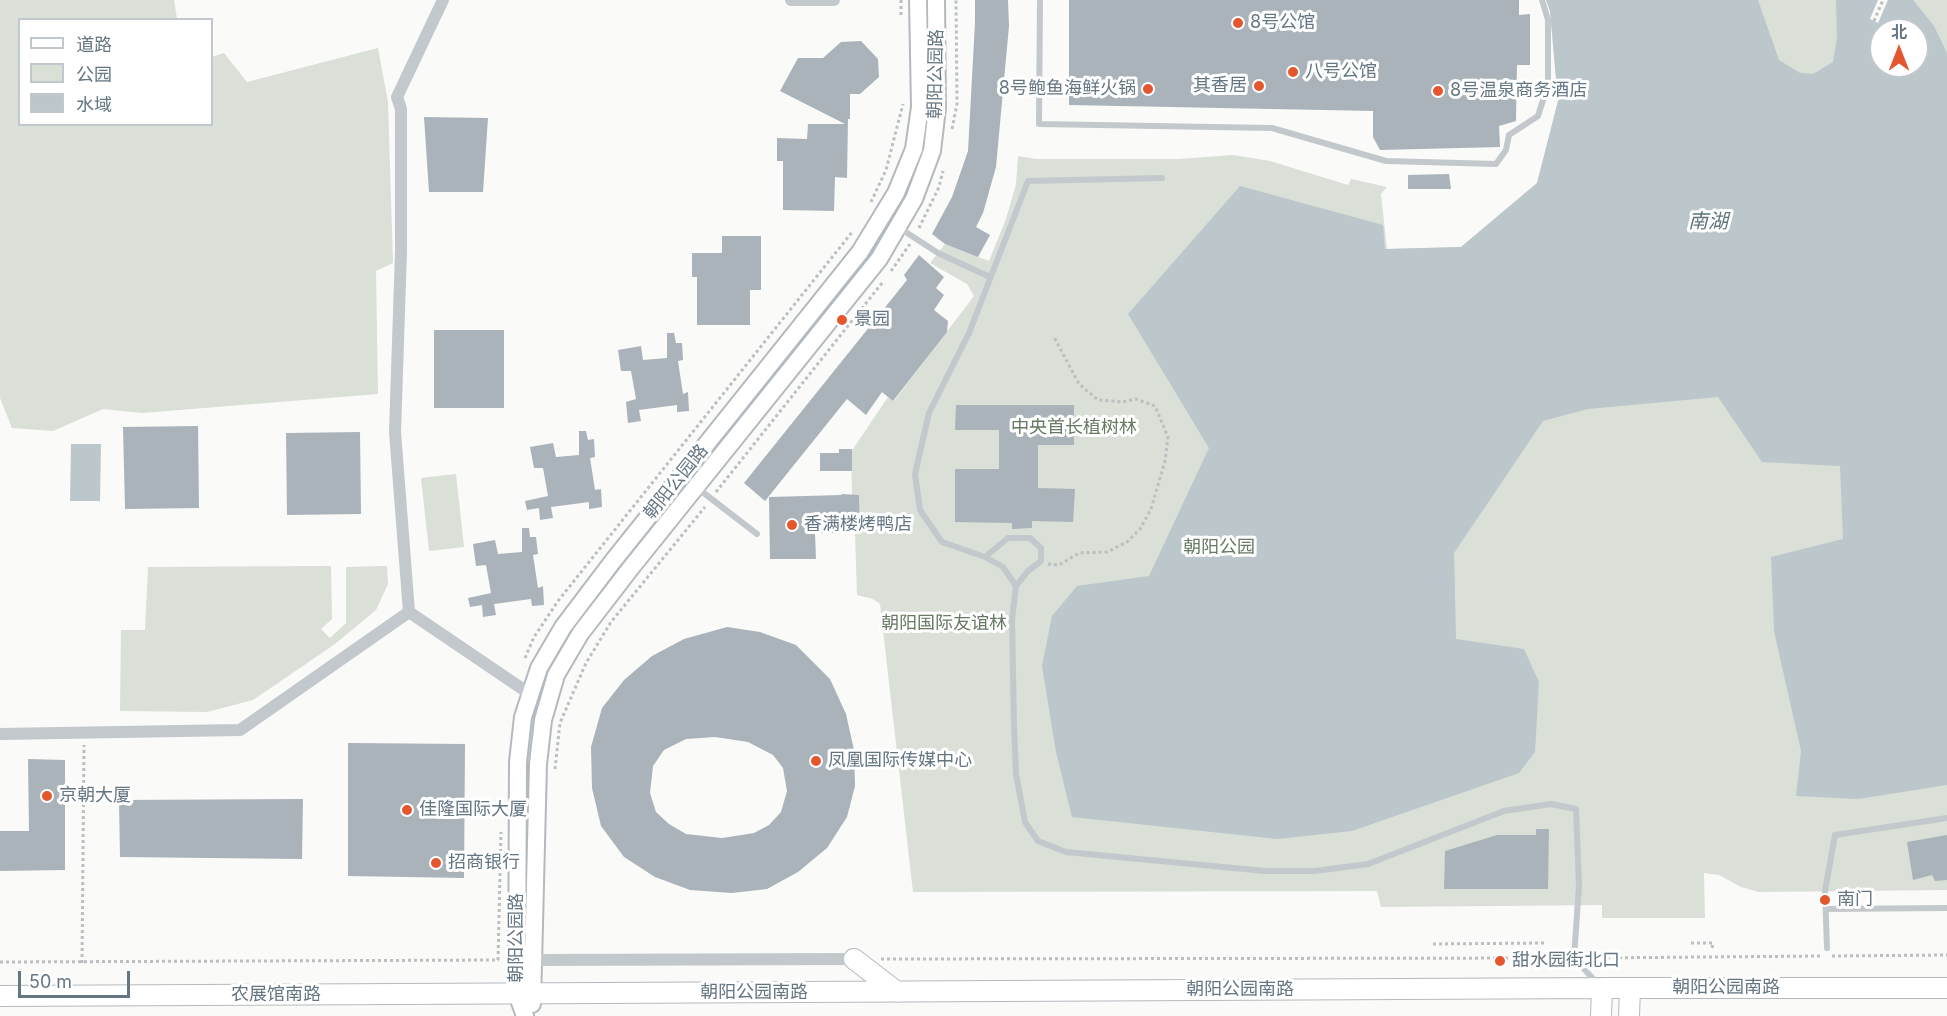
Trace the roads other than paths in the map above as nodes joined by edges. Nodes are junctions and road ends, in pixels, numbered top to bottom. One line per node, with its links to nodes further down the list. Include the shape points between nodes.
1 (443, 0): 15 (street, via 397,97 401,110 401,252 395,432)
2 (791, 0): 3 (street)
3 (834, 0)
4 (918, 0): 16 (main road, 朝阳公园路, via 920,107 914,149 897,193 860,252 563,627 539,668)
5 (936, 0): 9 (main road, 朝阳公园路, via 938,108 932,151 914,199)
6 (1040, 0): 7 (lane, via 1039,124 1272,128 1386,161 1496,164 1506,150 1509,135 1538,116 1548,84 1548,20)
7 (1542, 0)
8 (1162, 178): 10 (lane, via 1028,181)
9 (897, 227): 10 (lane, via 938,253); 11 (main road, 朝阳公园路, via 879,258)
10 (990, 277): 13 (lane, via 969,333 929,412 915,474 920,510 942,542)
11 (696, 487): 12 (lane); 23 (main road, 朝阳公园路, via 580,634 556,675 543,720 538,764)
12 (757, 534)
13 (985, 557): 14 (lane, via 1003,567); 14 (lane, via 1008,538 1030,538 1041,548 1041,561)
14 (1016, 586): 24 (lane, via 1012,620 1016,774 1025,822 1038,842 1066,852 1097,856 1265,871 1315,871 1368,864 1504,811 1551,804 1576,809 1579,886 1574,958)
15 (409, 612): 16 (street); 17 (street, via 240,730)
16 (530, 694): 23 (main road, 朝阳公园路, via 518,762)
17 (0, 734)
18 (1947, 818): 20 (lane, via 1835,835)
19 (1947, 908): 20 (lane)
20 (1826, 909): 21 (lane)
21 (1827, 948)
22 (854, 959): 23 (street); 27 (main road)
23 (526, 960): 28 (main road, 朝阳公园路)
24 (1602, 988): 25 (main road, 朝阳公园南路); 27 (main road, 朝阳公园南路); 32 (main road)
25 (1630, 988): 26 (main road, 朝阳公园南路); 33 (main road)
26 (1947, 988)
27 (897, 992): 28 (main road, 朝阳公园南路)
28 (525, 994): 29 (main road, 农展馆南路); 30 (main road); 31 (main road, 朝阳公园路)
29 (0, 996)
30 (525, 1016)
31 (530, 1016)
32 (1601, 1016)
33 (1629, 1016)

